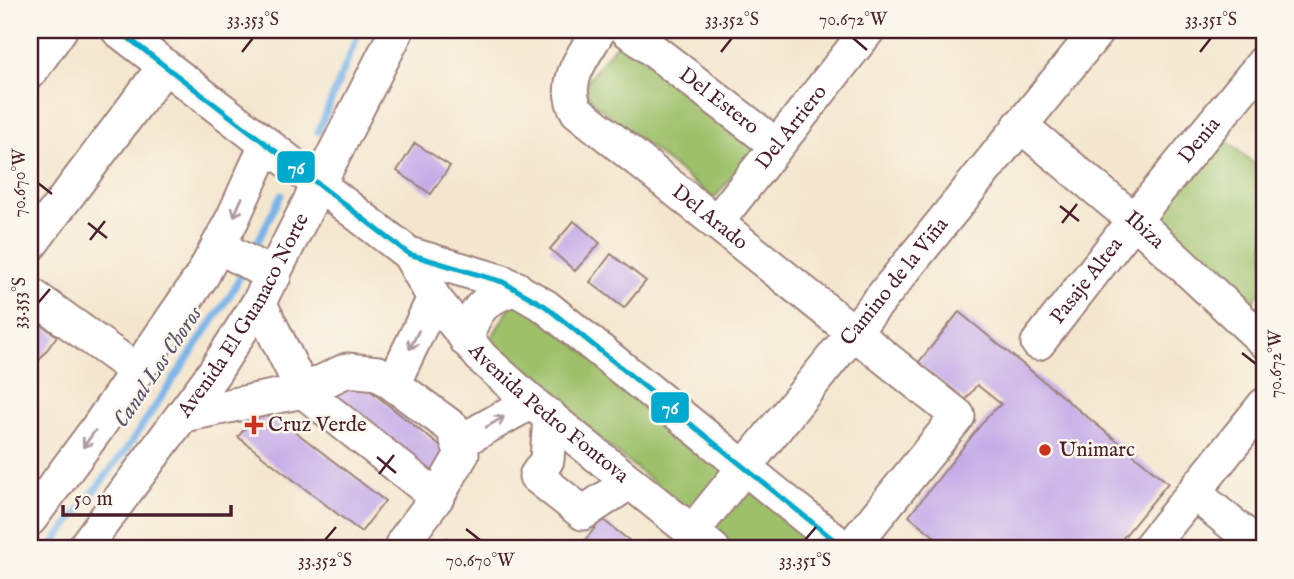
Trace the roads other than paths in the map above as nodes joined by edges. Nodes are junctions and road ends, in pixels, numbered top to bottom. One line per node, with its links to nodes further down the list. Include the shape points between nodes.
1 (60, 30): 10 (street)
2 (118, 30): 9 (street, Avenida Pedro Fontova)
3 (397, 30): 14 (street, Avenida El Guanaco Norte)
4 (599, 30): 16 (street, Del Arado, via 572,77 570,97 577,111)
5 (627, 30): 13 (street, Del Estero)
6 (867, 30): 13 (street, Del Arriero)
7 (1098, 30): 11 (street, Camino de la Viña)
8 (1264, 62): 15 (street, Denia)
9 (164, 67): 12 (street, Avenida Pedro Fontova); 17 (street)
10 (30, 72)
11 (1020, 125): 15 (street, Ibiza); 24 (street, Camino de la Viña)
12 (266, 145): 14 (street, Avenida Pedro Fontova); 19 (street, Avenida El Guanaco Norte, one-way to 19)
13 (776, 145): 16 (street, Del Arriero)
14 (318, 185): 18 (street, Avenida Pedro Fontova); 19 (street, Avenida El Guanaco Norte)
15 (1134, 220): 23 (street, Ibiza); 26 (street, Pasaje Altea)
16 (716, 223): 24 (street, Del Arado)
17 (30, 245)
18 (409, 254): 20 (street, Avenida Pedro Fontova); 22 (street, Avenida Pedro Fontova)
19 (249, 270): 27 (street, Avenida El Guanaco Norte, via 202,276); 29 (street); 32 (street, Avenida El Guanaco Norte, via 215,371)
20 (516, 288): 25 (street, via 487,300 473,319); 34 (street, Avenida Pedro Fontova, via 545,306)
21 (30, 294): 27 (street)
22 (434, 298): 25 (street, Avenida Pedro Fontova); 28 (street, one-way to 28)
23 (1260, 328)
24 (852, 333): 34 (street, Camino de la Viña); 43 (street, Del Arado, via 958,416)
25 (467, 341): 31 (street, Avenida Pedro Fontova)
26 (1038, 343)
27 (137, 371): 38 (street, Avenida El Guanaco Norte, one-way to 38)
28 (394, 382): 29 (street, via 378,373 347,370); 33 (street, via 453,428)
29 (303, 391): 32 (street); 37 (street)
30 (1264, 405): 36 (street)
31 (541, 409): 33 (street, one-way to 31); 35 (street, Avenida Pedro Fontova); 35 (street, via 547,460 536,476 583,513)
32 (183, 415): 42 (street, Avenida El Guanaco Norte)
33 (458, 443): 37 (street, via 462,454)
34 (744, 467): 40 (street, Camino de la Viña); 43 (street, Avenida Pedro Fontova)
35 (630, 482): 40 (street, Avenida Pedro Fontova)
36 (1194, 493): 41 (street); 44 (street)
37 (437, 497): 39 (street)
38 (30, 519)
39 (404, 541)
40 (703, 541)
41 (1253, 541)
42 (83, 549)
43 (848, 549)
44 (1148, 549)

